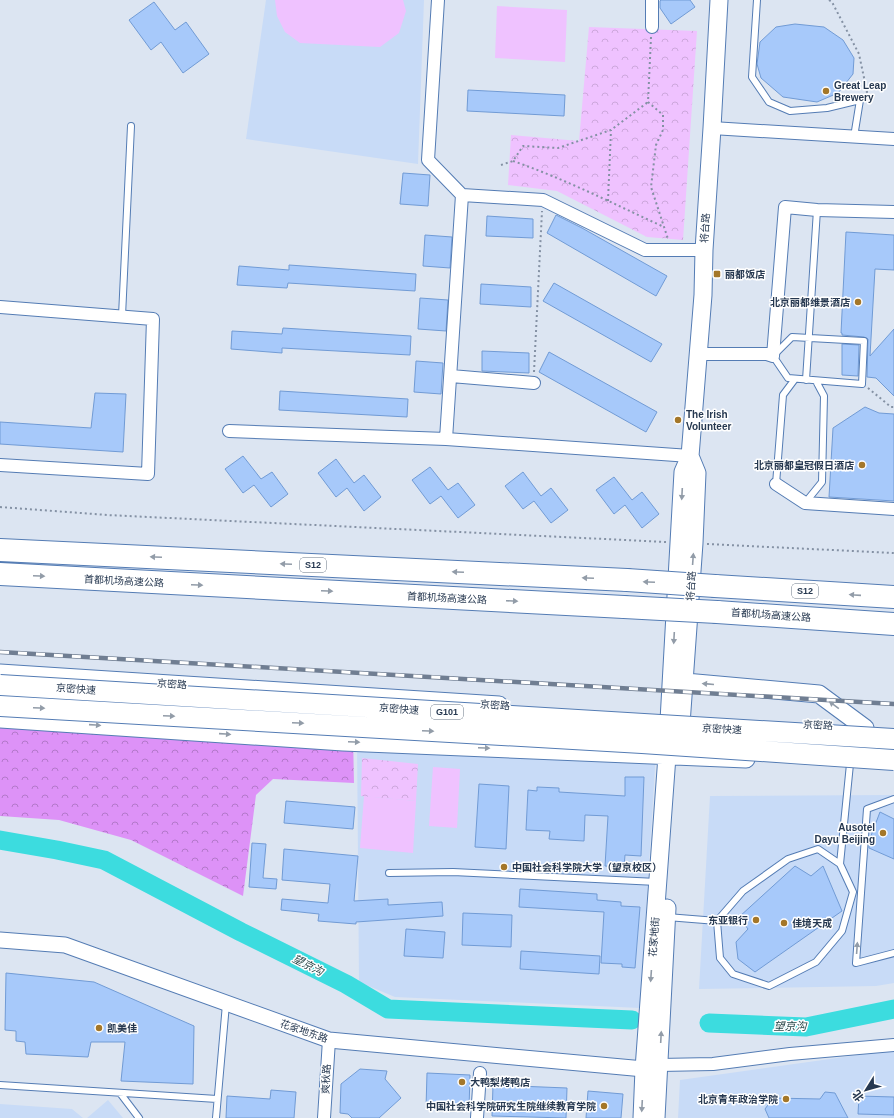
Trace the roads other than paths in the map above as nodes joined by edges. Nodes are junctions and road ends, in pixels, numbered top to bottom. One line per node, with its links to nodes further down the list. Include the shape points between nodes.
1 (438, 0): 10 (street, via 428,160)
2 (652, 0): 5 (street)
3 (719, 0): 7 (main road, 将台路)
4 (757, 0): 8 (lane, via 752,77 769,102 790,111 827,108 860,100)
5 (652, 26)
6 (131, 126): 15 (lane)
7 (712, 128): 8 (street); 13 (main road, 将台路)
8 (854, 137): 9 (street)
9 (894, 139)
10 (462, 195): 13 (street, via 543,200 645,250); 19 (street)
11 (817, 210): 12 (street); 16 (lane); 18 (street, via 785,207)
12 (894, 212)
13 (704, 250): 17 (main road, 将台路)
14 (0, 307): 15 (street)
15 (122, 316): 27 (street, via 153,319 148,474)
16 (809, 338): 18 (lane, via 792,337); 21 (lane); 22 (lane, via 864,341 862,384)
17 (698, 354): 18 (street); 26 (main road, 将台路)
18 (772, 356): 20 (lane, via 788,378)
19 (451, 376): 23 (street); 25 (street)
20 (795, 379): 21 (lane); 28 (lane, via 783,395)
21 (806, 380): 22 (lane)
22 (816, 381): 29 (lane, via 824,396 822,482)
23 (534, 383)
24 (229, 431): 25 (street)
25 (446, 439): 26 (street)
26 (690, 456): 31 (main road, 将台路, via 697,473)
27 (0, 465)
28 (776, 484): 29 (street)
29 (805, 503): 30 (street)
30 (894, 509)
31 (686, 543): 37 (main road, 将台路, one-way to 31); 40 (main road, 将台路, one-way to 40)
32 (0, 550): 34 (highway, S12, one-way to 32, bridge, via 627,580)
33 (0, 574): 35 (highway, 首都机场高速公路, one-way to 35, bridge, via 717,612)
34 (894, 597)
35 (894, 624)
36 (0, 673): 40 (main road, 京密路 / G101)
37 (685, 682): 40 (main road, 将台路); 42 (main road, one-way to 37, via 818,694)
38 (0, 685): 44 (highway, 京密快速 / G101, bridge)
39 (0, 706): 46 (highway, 京密快速 / G101, one-way to 46, bridge)
40 (676, 717): 42 (main road, 京密路 / G101); 45 (main road)
41 (0, 719): 45 (main road, one-way to 45, via 343,742)
42 (865, 728): 43 (main road, 京密路 / G101)
43 (894, 730)
44 (894, 739)
45 (673, 756): 47 (main road); 52 (main road, 花家地街); 53 (main road, 花家地街)
46 (894, 760)
47 (850, 764): 48 (main road); 50 (lane)
48 (894, 766)
49 (894, 799): 56 (lane, one-way to 49, via 856,963 868,809)
50 (840, 864): 54 (lane, via 818,849 788,859 742,891); 54 (lane, via 853,892 842,931 816,962 769,986 733,974 720,958)
51 (389, 873): 52 (lane, via 453,872)
52 (658, 882): 60 (main road, 花家地街, one-way to 60)
53 (667, 917): 54 (lane); 60 (main road, 花家地街, one-way to 53)
54 (717, 921)
55 (0, 940): 57 (street, 花家地东路, via 65,945)
56 (894, 953)
57 (226, 1003): 58 (street, 花家地东路); 64 (lane)
58 (329, 1040): 60 (street, 花家地东路); 67 (street, 爽秋路)
59 (894, 1045): 60 (street, via 713,1064)
60 (652, 1067): 69 (main road, 花家地街, one-way to 69); 70 (main road, 花家地街)
61 (480, 1073): 68 (street)
62 (0, 1085): 63 (lane)
63 (120, 1092): 64 (lane); 65 (lane)
64 (217, 1099): 66 (lane)
65 (139, 1118)
66 (216, 1118)
67 (324, 1118)
68 (476, 1118)
69 (642, 1118)
70 (656, 1118)

